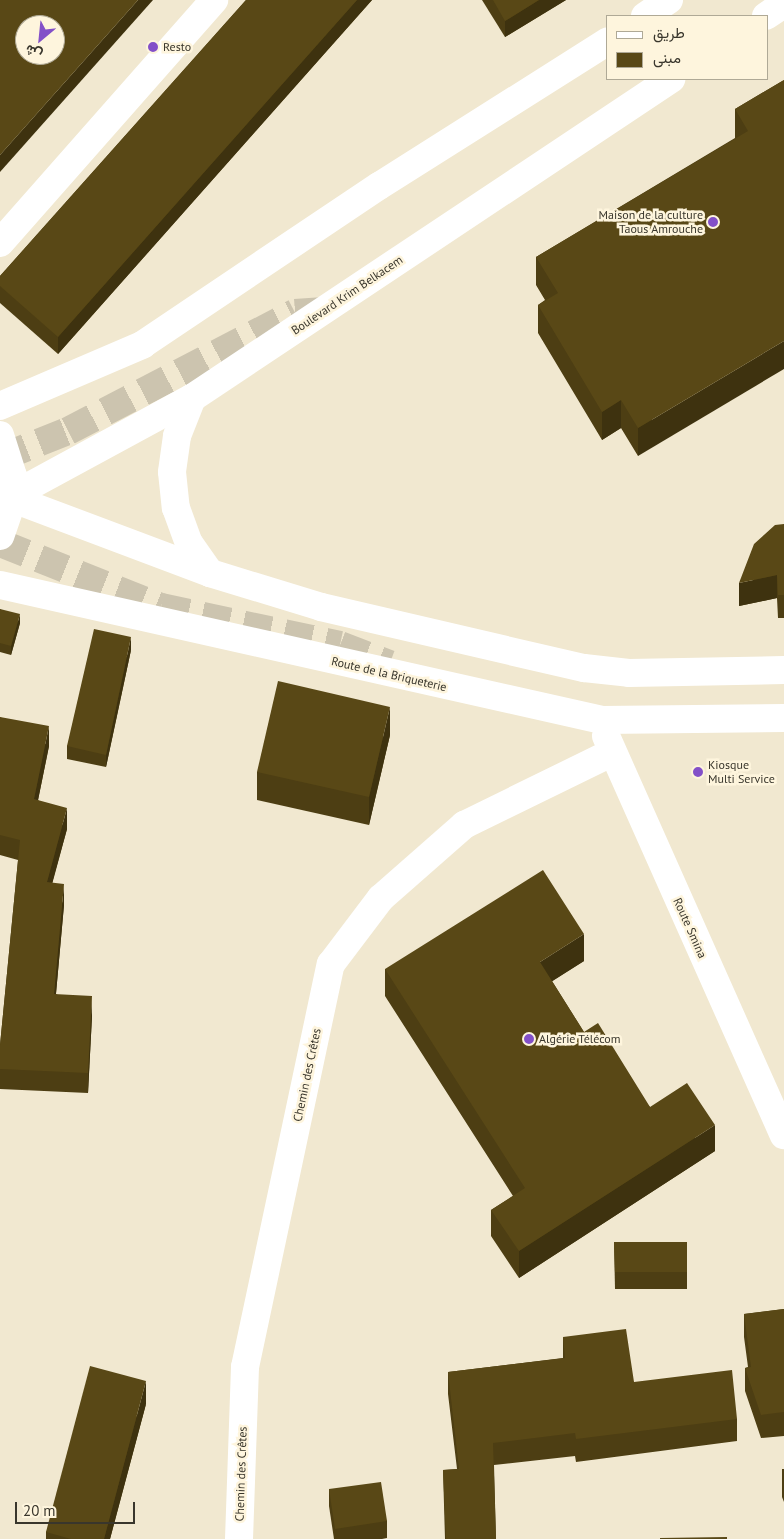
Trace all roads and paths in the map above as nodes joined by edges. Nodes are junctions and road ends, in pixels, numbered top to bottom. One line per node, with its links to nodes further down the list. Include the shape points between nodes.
1 (214, 0): 8 (street)
2 (668, 0): 4 (street)
3 (784, 4): 5 (street)
4 (646, 15)
5 (768, 15)
6 (606, 43): 10 (street, via 354,203 142,345)
7 (669, 80): 9 (street, Boulevard Krim Belkacem)
8 (0, 243)
9 (192, 398): 12 (street, Boulevard Krim Belkacem); 14 (street, via 177,436 172,472 183,526)
10 (0, 406)
11 (0, 435): 12 (street, via 9,456)
12 (13, 497): 13 (street); 14 (street)
13 (0, 536)
14 (210, 573): 16 (street, via 321,606 584,668 629,673)
15 (0, 585): 18 (street, Route de la Briqueterie)
16 (784, 670)
17 (784, 718): 18 (street, Route de la Briqueterie)
18 (602, 720): 19 (street, Route Smina)
19 (611, 753): 20 (street, Route Smina); 21 (street, Chemin des Crêtes, via 464,825 381,898 331,964 245,1367)
20 (784, 1135)
21 (238, 1539)

